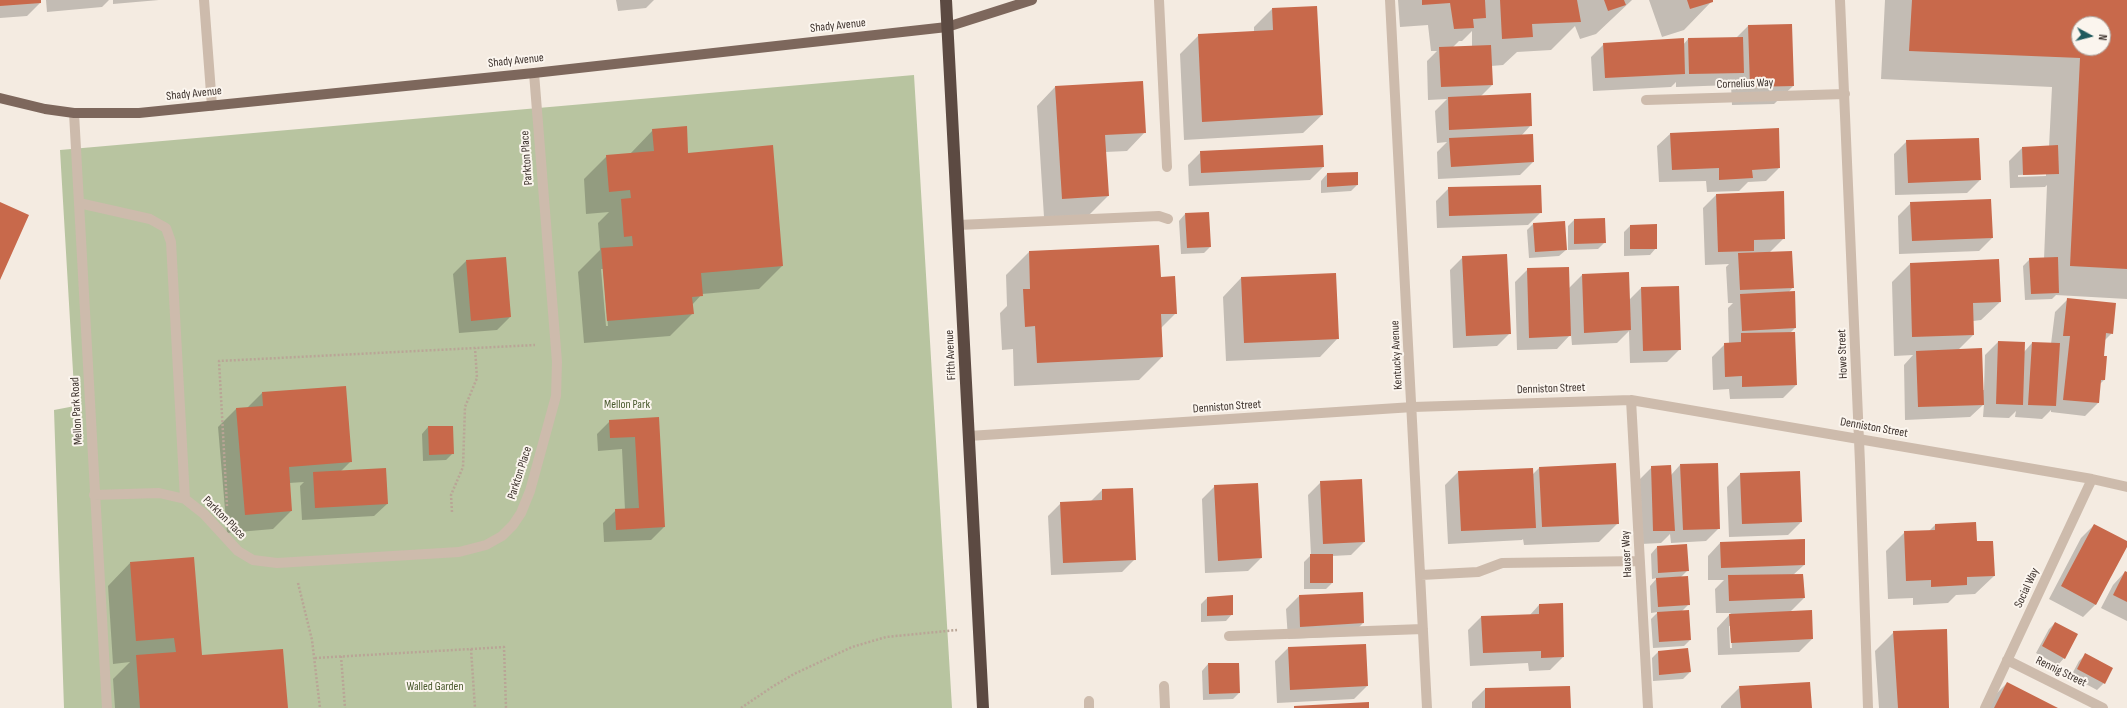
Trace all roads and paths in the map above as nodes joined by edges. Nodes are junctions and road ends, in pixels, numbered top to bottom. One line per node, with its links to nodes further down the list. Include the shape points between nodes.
1 (204, 0): 12 (street)
2 (946, 0): 7 (highway, Fifth Avenue)
3 (1032, 0): 7 (main road, Shady Avenue)
4 (1159, 0): 14 (street)
5 (1390, 0): 21 (street, Kentucky Avenue)
6 (1840, 0): 9 (street, Howe Street)
7 (947, 27): 8 (main road, Shady Avenue); 17 (highway, Fifth Avenue)
8 (534, 73): 12 (main road, Shady Avenue); 18 (street, Parkton Place)
9 (1845, 94): 11 (street, Cornelius Way); 23 (street, Howe Street)
10 (0, 98): 13 (main road, Shady Avenue)
11 (1646, 100)
12 (212, 106): 13 (main road, Shady Avenue, via 140,113)
13 (74, 113): 15 (street, Mellon Park Road)
14 (1167, 167)
15 (79, 203): 26 (street, Mellon Park Road); 27 (street, via 150,219 166,228 172,242)
16 (1168, 219): 17 (street, via 1159,216)
17 (958, 225): 22 (highway, Fifth Avenue)
18 (555, 344): 19 (path); 31 (street, Parkton Place, via 556,396 530,492 521,513 502,536 486,545 459,552)
19 (475, 348): 28 (path, via 477,378 465,407 463,468 451,495); 29 (path, via 219,361)
20 (1631, 400): 21 (street, Denniston Street); 23 (street, Denniston Street); 30 (street, Hauser Way)
21 (1413, 407): 22 (street, Denniston Street); 32 (street, Kentucky Avenue)
22 (969, 436): 33 (highway, Fifth Avenue)
23 (1859, 439): 24 (street, Denniston Street); 51 (street, Howe Street)
24 (2092, 479): 25 (street, Denniston Street); 39 (street, Social Way)
25 (2127, 487)
26 (94, 495): 27 (street, Parkton Place, via 159,493); 41 (street, Mellon Park Road)
27 (185, 499): 29 (street, Parkton Place, via 204,514)
28 (452, 512)
29 (229, 542): 31 (street, Parkton Place, via 253,560)
30 (1640, 561): 32 (street, via 1502,562 1478,572); 50 (street, Hauser Way)
31 (293, 563): 38 (path)
32 (1421, 575): 34 (street, Kentucky Avenue)
33 (979, 629): 46 (path, via 906,634 852,647 788,677); 47 (highway, Fifth Avenue)
34 (1424, 629): 35 (street); 49 (street, Kentucky Avenue)
35 (1229, 636)
36 (471, 649): 37 (path); 44 (path); 45 (path, via 504,647)
37 (341, 656): 38 (path); 43 (path)
38 (315, 658): 42 (path)
39 (2007, 660): 52 (street, Social Way); 53 (street, Rennig Street)
40 (1164, 686): 48 (street)
41 (107, 708)
42 (320, 708)
43 (345, 708)
44 (475, 708)
45 (506, 708)
46 (742, 708)
47 (983, 708)
48 (1165, 708)
49 (1428, 708)
50 (1648, 708)
51 (1868, 708)
52 (1985, 708)
53 (2103, 708)

